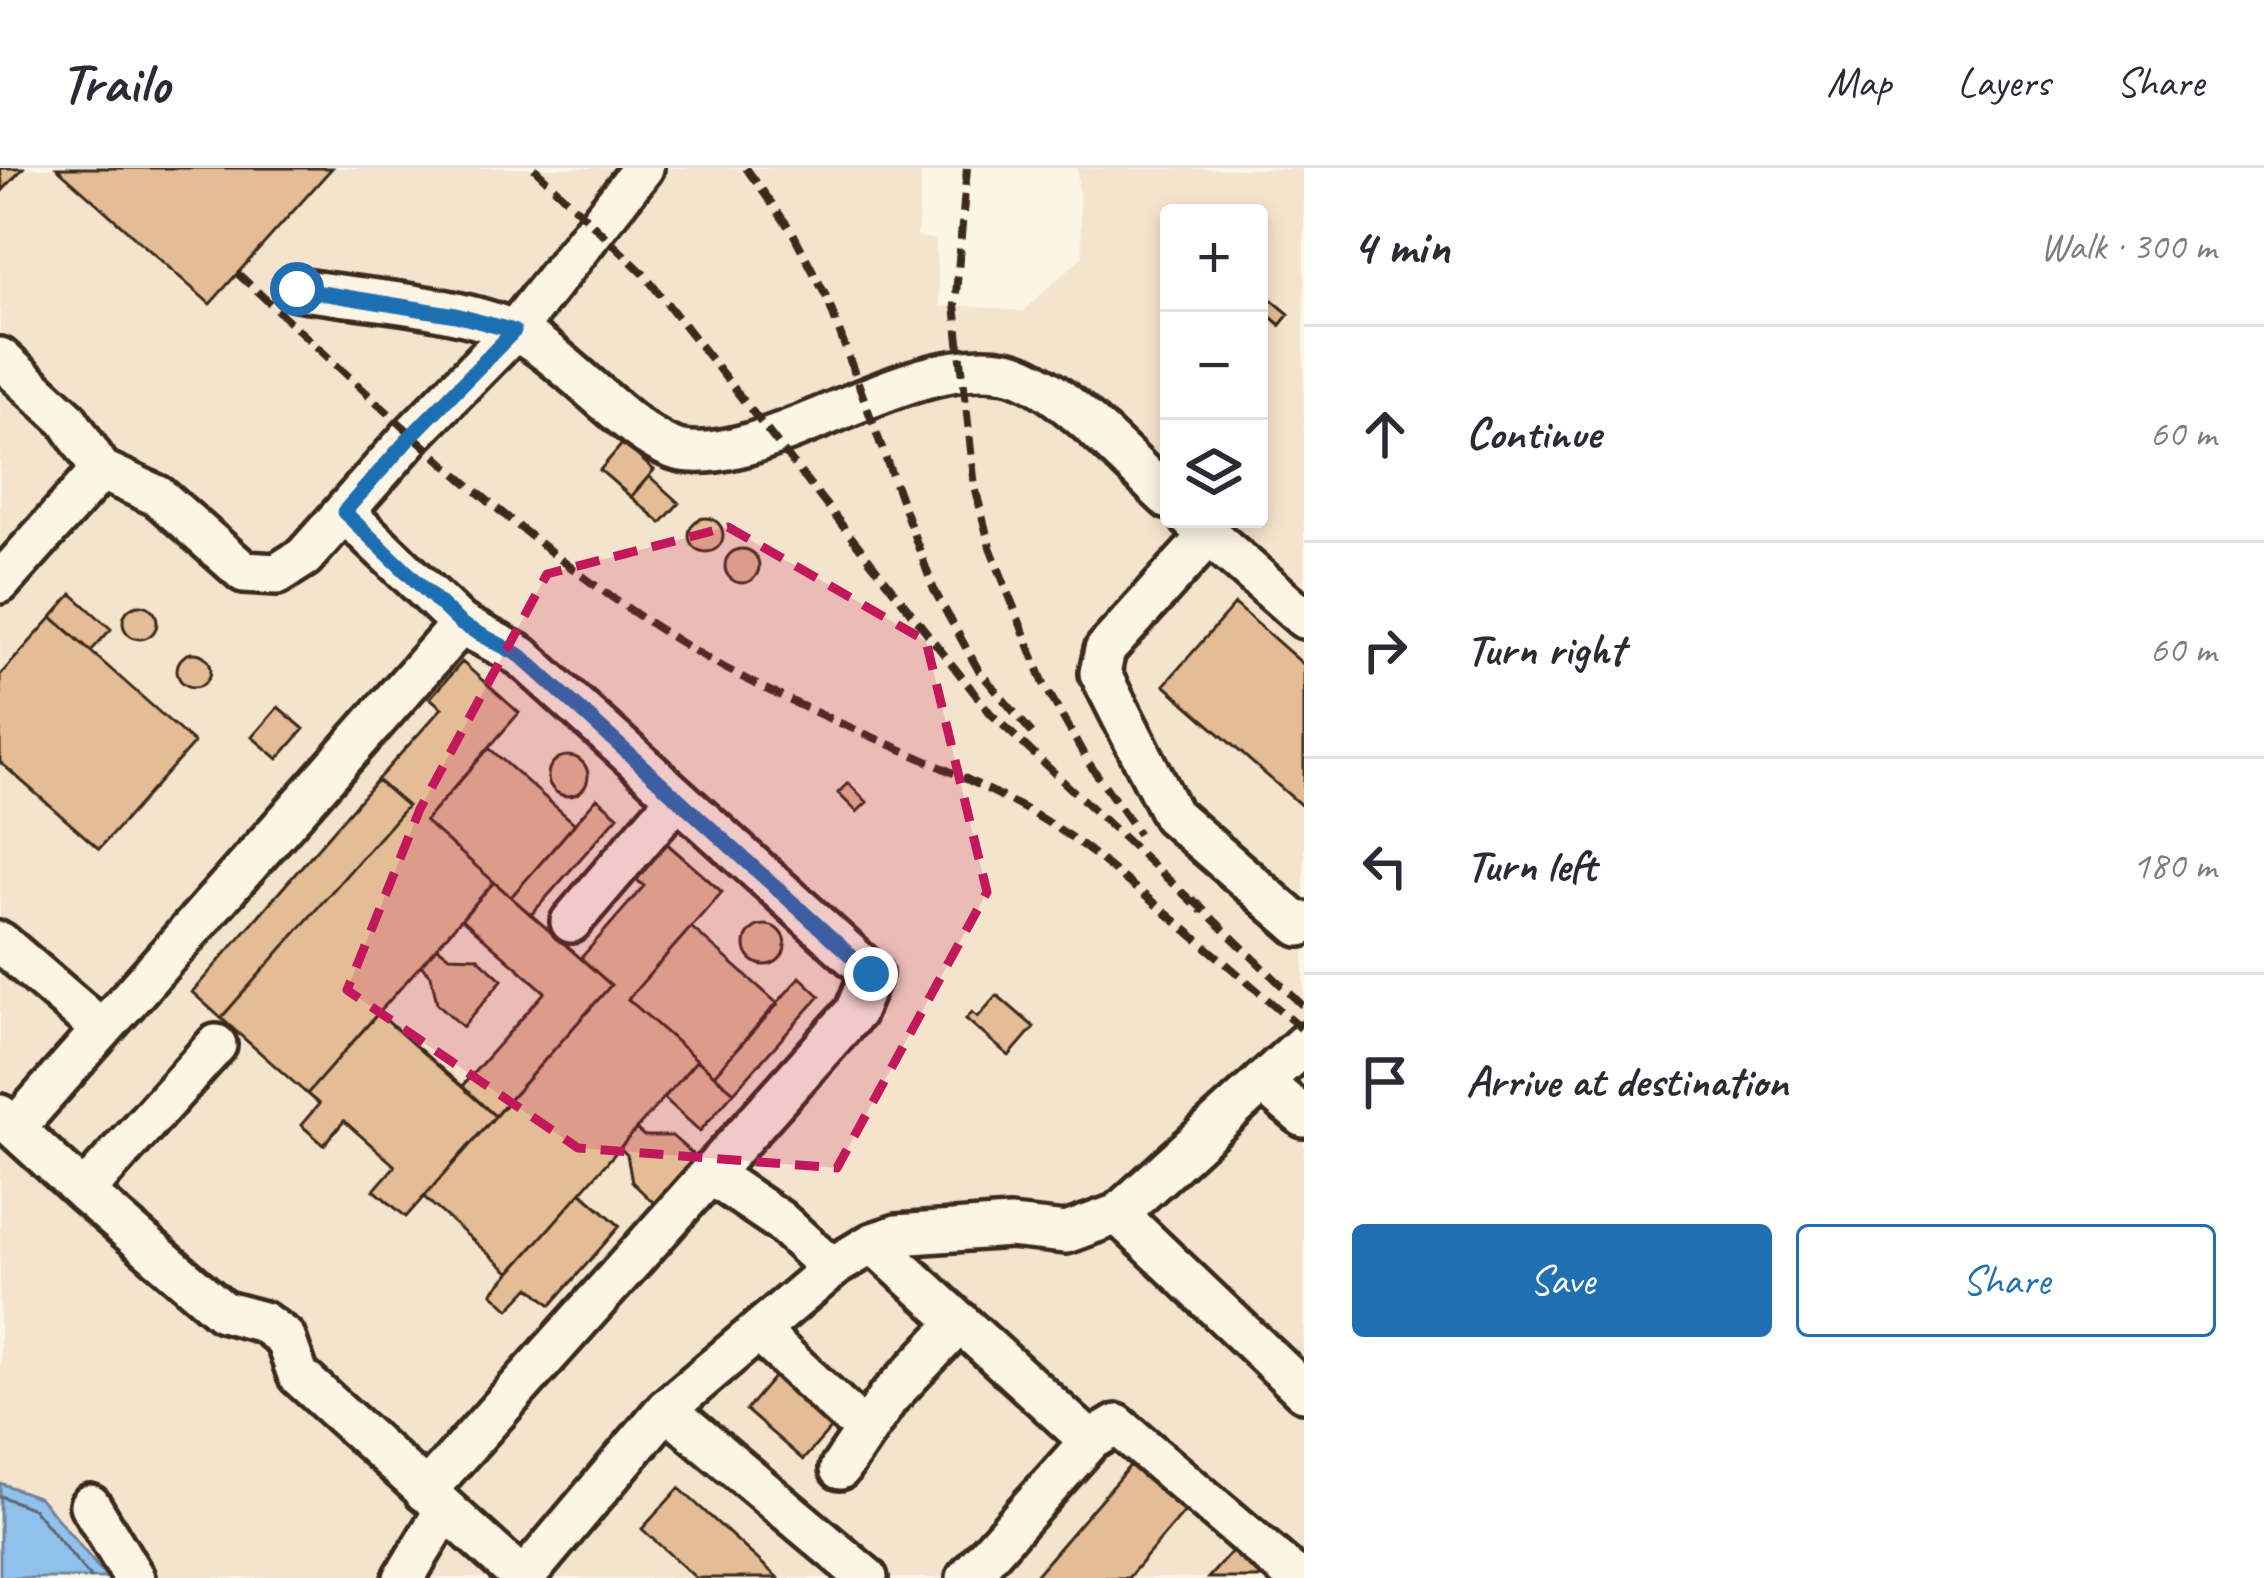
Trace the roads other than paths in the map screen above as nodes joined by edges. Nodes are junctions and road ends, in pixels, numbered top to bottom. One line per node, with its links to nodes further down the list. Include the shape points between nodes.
1 (643, 168): 3 (lane)
2 (297, 289): 3 (lane)
3 (514, 331): 6 (lane, via 680,451 774,436 940,373 1008,371 1052,392); 7 (lane)
4 (0, 358): 5 (lane, via 68,419)
5 (100, 470): 7 (lane, via 158,496 244,572 277,574); 10 (lane)
6 (1160, 491)
7 (344, 512): 12 (lane)
8 (1199, 528): 15 (lane, via 1105,650 1100,673 1172,815)
9 (1201, 528): 11 (lane)
10 (0, 583)
11 (1304, 618)
12 (461, 624): 13 (lane, via 521,656); 17 (lane)
13 (677, 797): 14 (lane); 23 (lane, via 871,974 855,1012)
14 (571, 922)
15 (1304, 922)
16 (0, 942): 17 (lane)
17 (102, 1030): 22 (lane)
18 (1304, 1044): 20 (lane)
19 (216, 1045): 24 (lane)
20 (1262, 1082): 21 (lane); 25 (lane)
21 (1304, 1117)
22 (8, 1122): 24 (lane)
23 (710, 1173): 27 (lane); 35 (lane)
24 (84, 1192): 35 (lane, via 222,1311 263,1322 285,1338 298,1375)
25 (1118, 1214): 26 (lane, via 1066,1233 1010,1227 897,1234); 30 (lane)
26 (873, 1243): 27 (lane); 28 (lane)
27 (836, 1265): 29 (lane)
28 (960, 1322): 33 (lane); 34 (lane, via 888,1397)
29 (758, 1331): 31 (lane); 32 (lane)
30 (1304, 1390)
31 (666, 1409): 39 (lane); 40 (lane)
32 (848, 1414)
33 (1090, 1441): 41 (lane); 42 (lane, via 1117,1425)
34 (840, 1469)
35 (435, 1501): 38 (lane); 39 (lane)
36 (90, 1505): 37 (lane)
37 (134, 1578)
38 (404, 1578)
39 (523, 1578)
40 (867, 1578)
41 (967, 1578)
42 (1297, 1578)

